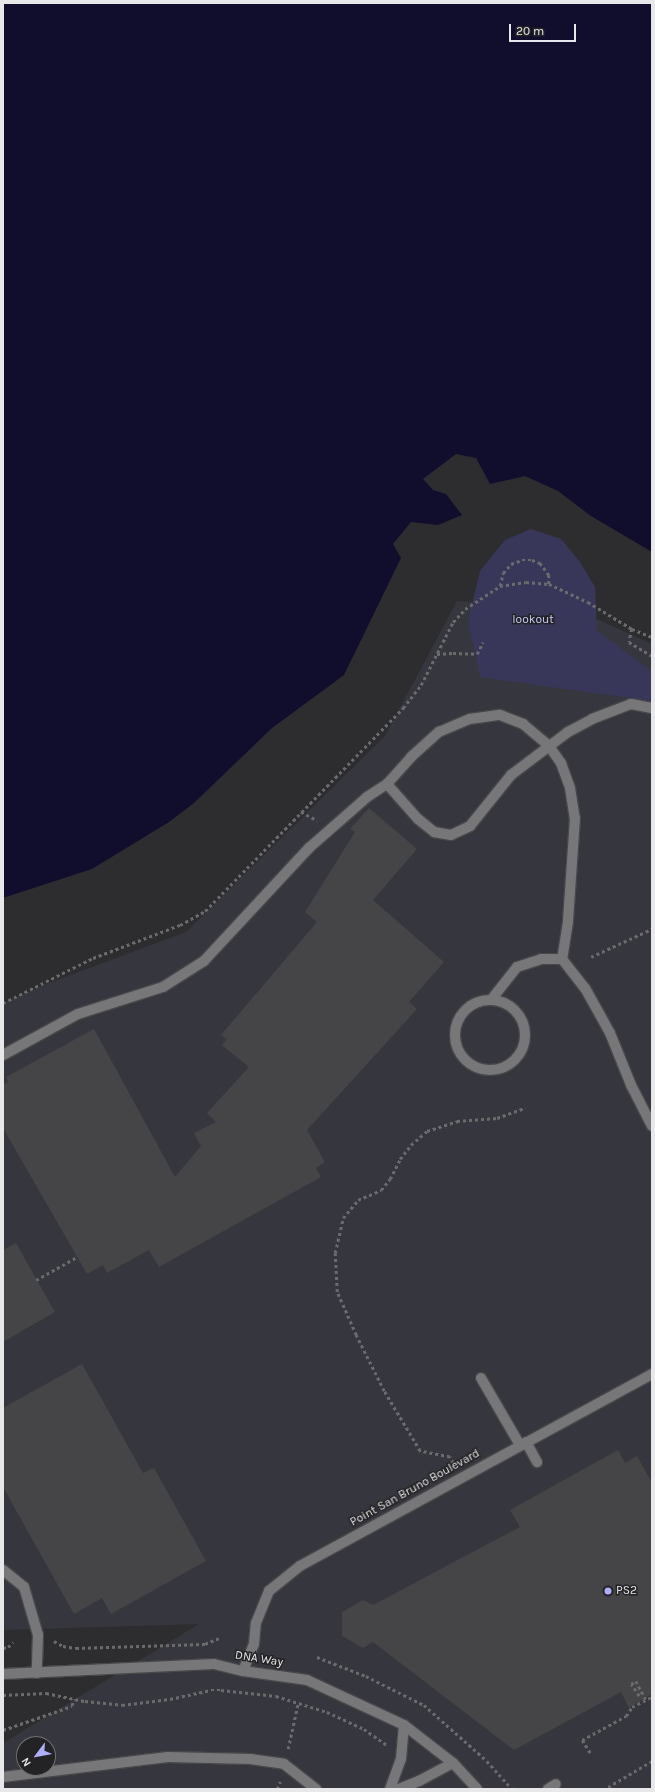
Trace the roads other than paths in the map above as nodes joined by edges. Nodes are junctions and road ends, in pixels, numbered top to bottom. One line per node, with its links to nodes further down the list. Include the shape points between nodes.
1 (652, 708): 2 (street, via 630,704 592,719)
2 (549, 746): 3 (street, via 523,724 500,715 470,719 439,732 411,757); 3 (street, via 511,775 470,826 451,835 434,832 418,819); 4 (street, via 562,763 570,788 575,818 568,922)
3 (387, 784): 6 (street, via 367,797 309,848 204,961 163,987 78,1014)
4 (562, 959): 5 (street, via 541,959 517,967); 7 (street, via 585,988 610,1033 630,1085)
5 (491, 1000): 5 (street, via 510,1006 517,1013 525,1031 525,1041 516,1059 499,1069 488,1070 477,1068 468,1062 461,1054 455,1034 462,1013 480,1001)
6 (3, 1055)
7 (652, 1126)
8 (652, 1374): 10 (street, Point San Bruno Boulevard)
9 (481, 1378): 10 (street)
10 (523, 1444): 11 (street); 13 (street, Point San Bruno Boulevard, via 300,1566 269,1591 256,1623 254,1644)
11 (537, 1462)
12 (3, 1570): 14 (street, via 24,1587 38,1635)
13 (244, 1671): 14 (street, DNA Way, via 214,1664); 16 (street, DNA Way, via 307,1680)
14 (37, 1673): 15 (street, DNA Way)
15 (3, 1674)
16 (404, 1725): 17 (street, DNA Way); 20 (street, via 401,1759)
17 (453, 1763): 21 (street); 22 (street, DNA Way)
18 (3, 1777): 19 (street, via 168,1757 250,1759 284,1764)
19 (316, 1789)
20 (390, 1789)
21 (399, 1789)
22 (477, 1789)

